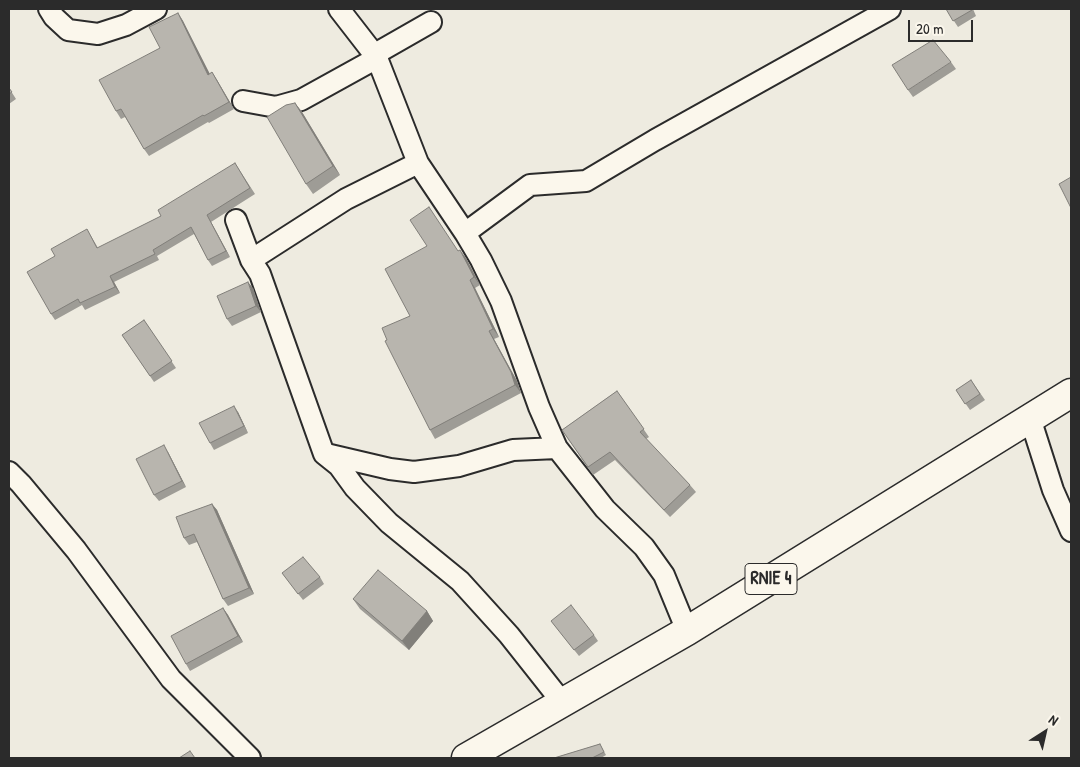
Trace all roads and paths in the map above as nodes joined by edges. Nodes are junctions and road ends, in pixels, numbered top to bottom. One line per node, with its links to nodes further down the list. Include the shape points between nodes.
1 (49, 9): 2 (street, via 68,30 98,34 126,25)
2 (156, 9)
3 (339, 9): 6 (street)
4 (890, 9): 10 (street, via 586,181 530,185)
5 (431, 22): 6 (street)
6 (376, 56): 7 (street, via 300,100 276,107); 8 (street)
7 (243, 100)
8 (418, 163): 10 (street); 11 (street, via 346,199)
9 (236, 220): 11 (street)
10 (465, 233): 14 (street, via 500,301)
11 (251, 260): 15 (street, via 260,274)
12 (1071, 393): 13 (main road, RNIE 4)
13 (1030, 418): 17 (street, via 1052,490); 18 (main road, RNIE 4)
14 (557, 448): 15 (street, via 513,450 459,466 414,472); 18 (street, via 605,509 644,547 664,575)
15 (324, 454): 19 (street, via 339,466 389,523 460,581 509,635)
16 (9, 472): 20 (street, via 76,550 171,679)
17 (1071, 532)
18 (687, 631): 19 (main road, RNIE 4)
19 (562, 702): 21 (main road, RNIE 4)
20 (250, 758)
21 (466, 758)

